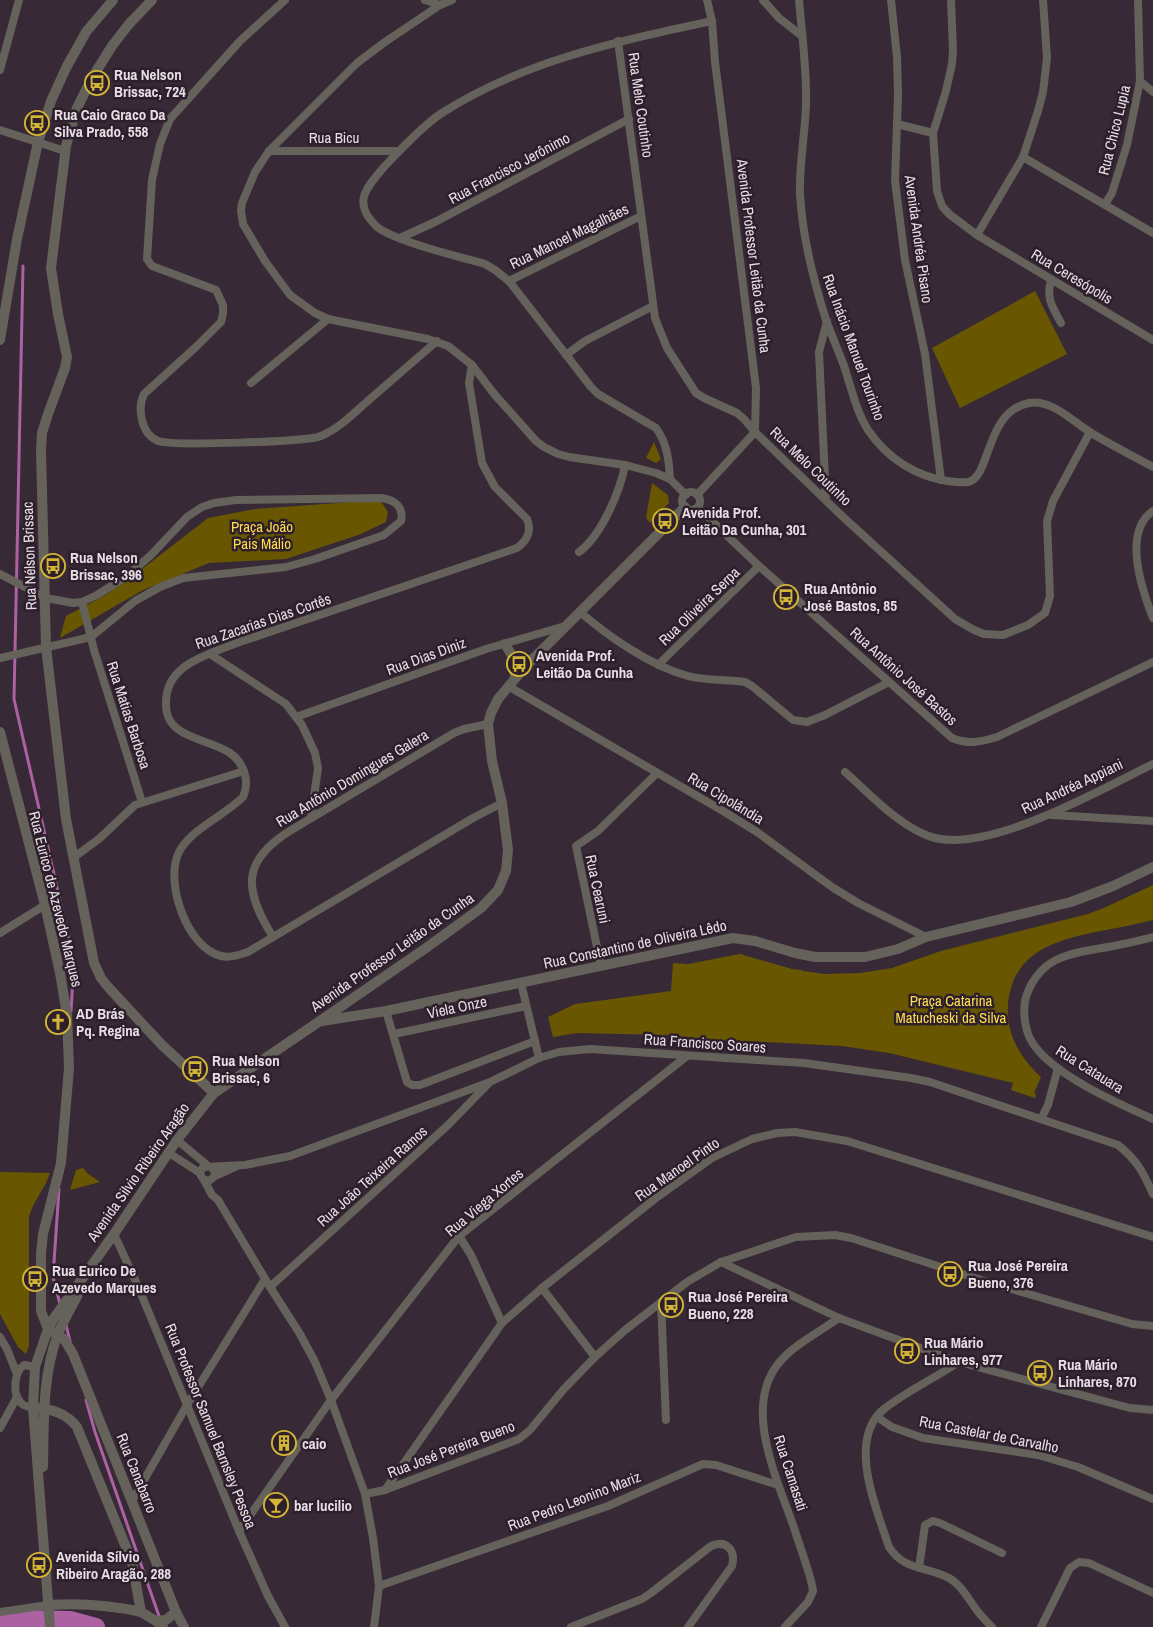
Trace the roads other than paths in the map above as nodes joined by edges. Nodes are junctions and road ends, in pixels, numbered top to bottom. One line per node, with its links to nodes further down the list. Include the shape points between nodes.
1 (20, 0): 18 (street)
2 (113, 0): 25 (street, via 86,32 66,68)
3 (152, 0): 26 (street, Rua Nélson Brissac, via 112,46 92,78 77,108)
4 (285, 0): 43 (street, via 240,41 170,119 160,144 152,180 147,259 152,266 216,290 223,305 223,314 221,322 144,394 140,405 147,430 152,437 163,442 226,443 316,438 342,423)
5 (425, 0): 14 (street)
6 (452, 0): 14 (street)
7 (707, 0): 15 (street, Avenida Professor Leitão da Cunha)
8 (763, 0): 16 (street)
9 (799, 0): 16 (street, Rua Inácio Manuel Tourinho)
10 (891, 0): 22 (street, Avenida Andréa Pisano, via 897,57)
11 (951, 0): 24 (street, via 952,64)
12 (1043, 0): 29 (street, via 1047,58 1043,92)
13 (1138, 0): 19 (street, Rua Chico Lupia)
14 (440, 5): 27 (street, via 358,63)
15 (712, 21): 17 (street); 47 (street, Avenida Professor Leitão da Cunha, via 756,388)
16 (802, 36): 39 (street, Rua Inácio Manuel Tourinho, via 806,105 800,194 813,274)
17 (618, 41): 21 (street, Rua Melo Coutinho); 28 (street, via 565,56 478,93 441,114)
18 (0, 70)
19 (1140, 81): 20 (street); 30 (street, Rua Chico Lupia, via 1127,145 1112,193)
20 (1153, 92)
21 (629, 119): 31 (street, Rua Melo Coutinho); 34 (street, Rua Francisco Jerônimo)
22 (897, 124): 24 (street); 52 (street, Avenida Andréa Pisano, via 895,181 906,260 925,354)
23 (0, 130): 25 (street)
24 (933, 133): 33 (street, Rua Ceresópolis, via 939,200 949,214)
25 (38, 142): 26 (street); 41 (street)
26 (64, 151): 62 (street, Rua Nélson Brissac, via 51,268 67,357 42,433)
27 (269, 151): 28 (street, Rua Bicu); 38 (street, via 254,172 242,203 243,224 265,262 290,295 301,305)
28 (399, 151): 34 (street, via 370,183 363,197 368,217 376,226)
29 (1023, 157): 30 (street); 33 (street)
30 (1105, 204): 32 (street)
31 (641, 216): 36 (street, Rua Manoel Magalhães); 37 (street, Rua Melo Coutinho)
32 (1153, 233)
33 (977, 235): 35 (street, Rua Ceresópolis)
34 (400, 238): 36 (street, via 485,264)
35 (1051, 280): 40 (street, via 1048,291 1050,303); 42 (street, Rua Ceresópolis)
36 (509, 281): 44 (street)
37 (653, 306): 44 (street); 47 (street, Rua Melo Coutinho, via 654,318 667,348 696,393 737,413)
38 (328, 319): 43 (street); 46 (street)
39 (827, 321): 52 (street, Rua Inácio Manuel Tourinho, via 869,431 905,466); 55 (street, via 819,352)
40 (1062, 322)
41 (0, 340)
42 (1153, 340)
43 (437, 341): 45 (street)
44 (566, 354): 51 (street, via 598,394 656,428 666,448)
45 (472, 365): 49 (street, via 506,408 544,447 569,457); 70 (street, Rua Zacarias Dias Cortês, via 469,383 482,463 495,487 530,524 524,542 517,548)
46 (251, 384)
47 (755, 432): 54 (street); 55 (street, Rua Melo Coutinho)
48 (1090, 432): 50 (street, Rua Inácio Manuel Tourinho); 52 (street, Rua Inácio Manuel Tourinho, via 1050,406 1025,404 1011,411 998,425 973,480); 55 (street, Rua Melo Coutinho, via 1050,511 1048,608 1028,625 1003,635 984,634 955,619)
49 (625, 465): 51 (street); 59 (street, via 622,483 608,514)
50 (1153, 467)
51 (670, 479): 53 (street)
52 (941, 480)
53 (686, 495): 54 (street, via 692,492); 56 (street)
54 (697, 495): 57 (street, via 700,499)
55 (826, 500)
56 (685, 507): 57 (street, via 689,510); 64 (street, Avenida Professor Leitão da Cunha)
57 (698, 508): 60 (street, Rua Antônio José Bastos)
58 (1153, 511): 65 (street, via 1141,524 1136,548)
59 (579, 552)
60 (759, 566): 73 (street, Rua Oliveira Serpa); 75 (street, Rua Antônio José Bastos)
61 (0, 574): 62 (street)
62 (46, 598): 63 (street); 69 (street, Rua Nélson Brissac)
63 (82, 602): 67 (street, Rua Matias Barbosa); 67 (street, via 127,576 186,517 214,503 382,498 401,509 401,521 384,535 314,559 264,571 172,581 135,601)
64 (580, 612): 66 (street, Avenida Professor Leitão da Cunha); 73 (street)
65 (1153, 618)
66 (566, 626): 68 (street, Rua Dias Diniz); 74 (street, Avenida Professor Leitão da Cunha)
67 (91, 636): 69 (street); 84 (street, Rua Matias Barbosa)
68 (504, 644): 74 (street, via 512,657); 77 (street, Rua Dias Diniz)
69 (46, 647): 71 (street); 89 (street, Rua Nélson Brissac)
70 (210, 654): 77 (street, via 286,704); 81 (street, Rua Zacarias Dias Cortês, via 190,662 177,672 167,690 166,713 179,730 233,754)
71 (0, 658)
72 (1153, 662): 75 (street, Rua Antônio José Bastos, via 997,737 970,743 952,738)
73 (658, 665): 75 (street, via 688,676 745,682 800,722 825,715)
74 (515, 677): 76 (street, Avenida Professor Leitão da Cunha)
75 (889, 682)
76 (508, 686): 78 (street, Avenida Professor Leitão da Cunha, via 493,708); 82 (street, Rua Cipolândia)
77 (296, 717): 87 (street, via 315,753 318,768)
78 (488, 724): 85 (street, Avenida Professor Leitão da Cunha); 87 (street, Rua Antônio Domingues Galera, via 454,733)
79 (0, 732): 91 (street, Rua Eurico de Azevedo Marques)
80 (1153, 764): 86 (street, Rua Andréa Appiani)
81 (244, 771): 84 (street); 93 (street, via 246,786 242,797 188,840 180,851 174,869 177,893 180,908 193,935 218,955 248,952)
82 (657, 772): 94 (street, Rua Cipolândia, via 757,832 858,903); 96 (street, Rua Cearuni, via 598,831 576,846)
83 (845, 772): 86 (street, Rua Andréa Appiani, via 901,820 927,836 939,839 977,838)
84 (142, 802): 89 (street)
85 (502, 803): 93 (street); 100 (street, Avenida Professor Leitão da Cunha, via 508,861 502,882 491,898)
86 (1050, 814): 88 (street)
87 (311, 818): 93 (street, Rua Antônio Domingues Galera, via 279,837 262,852 252,875 252,894)
88 (1153, 821)
89 (73, 858): 107 (street, Rua Nélson Brissac, via 94,963 101,978 160,1042)
90 (1153, 867): 94 (street, Rua Constantino de Oliveira Lêdo, via 1071,902)
91 (45, 905): 92 (street); 129 (street, Rua Eurico de Azevedo Marques, via 67,1015 69,1068 61,1163 41,1254 41,1311)
92 (0, 933)
93 (273, 937)
94 (926, 937): 96 (street, Rua Constantino de Oliveira Lêdo, via 898,949 865,957 836,958 795,954 755,940 733,938)
95 (1153, 938): 105 (street, Rua Catauara, via 1069,955 1038,974 1027,993 1025,1023 1032,1042 1048,1062)
96 (601, 966): 97 (street, Rua Constantino de Oliveira Lêdo)
97 (521, 982): 98 (street); 99 (street, Rua Constantino de Oliveira Lêdo)
98 (526, 1006): 101 (street, Viela Onze); 102 (street)
99 (386, 1011): 100 (street, Rua Constantino de Oliveira Lêdo); 101 (street)
100 (320, 1021): 107 (street, Avenida Professor Leitão da Cunha)
101 (394, 1034): 102 (street, via 408,1082 415,1086)
102 (534, 1041): 104 (street)
103 (687, 1056): 104 (street, Rua Francisco Soares, via 590,1049); 108 (street, Rua Francisco Soares, via 804,1062 911,1078); 118 (street, Rua Viega Xortes)
104 (539, 1058): 106 (street, Rua Francisco Soares)
105 (1058, 1068): 108 (street); 109 (street, Rua Catauara, via 1115,1102)
106 (490, 1082): 113 (street, Rua Francisco Soares, via 290,1156); 123 (street, Rua João Teixeira Ramos, via 448,1125)
107 (214, 1093): 110 (street, Avenida Silvio Ribeiro Aragão)
108 (1041, 1119): 116 (street, Rua Francisco Soares, via 1118,1145 1138,1163)
109 (1153, 1119)
110 (177, 1140): 111 (street, Avenida Silvio Ribeiro Aragão); 112 (street)
111 (169, 1153): 114 (street); 117 (street, Avenida Silvio Ribeiro Aragão)
112 (209, 1166): 113 (street, Rua Francisco Soares); 114 (street, via 201,1169); 115 (street, via 215,1173)
113 (239, 1166): 115 (street, Rua Francisco Soares)
114 (200, 1173): 115 (street, via 201,1177)
115 (210, 1179): 122 (street, via 212,1195)
116 (1153, 1194)
117 (114, 1234): 121 (street, Avenida Silvio Ribeiro Aragão); 141 (street, Rua Professor Samuel Barnsley Pessoa)
118 (459, 1236): 127 (street); 140 (street, Rua Viega Xortes)
119 (1153, 1237): 124 (street, Rua Manoel Pinto, via 847,1141 795,1132 778,1133 752,1139 712,1158)
120 (721, 1262): 125 (street, Rua José Pereira Bueno); 126 (street); 128 (street, Rua José Pereira Bueno, via 796,1237 835,1235 1132,1324)
121 (88, 1270): 129 (street, Avenida Silvio Ribeiro Aragão); 130 (street, Avenida Silvio Ribeiro Aragão)
122 (265, 1279): 123 (street); 141 (street)
123 (270, 1288): 140 (street, via 315,1362)
124 (542, 1288): 127 (street, Rua Manoel Pinto); 133 (street)
125 (661, 1302): 133 (street, Rua José Pereira Bueno); 146 (street)
126 (839, 1318): 134 (street); 148 (street, Rua Camasati, via 786,1355 770,1378 762,1425)
127 (502, 1323): 149 (street, Rua Manoel Pinto)
128 (1153, 1326)
129 (48, 1329): 130 (street); 136 (street, Avenida Silvio Ribeiro Aragão)
130 (58, 1334): 138 (street, Avenida Silvio Ribeiro Aragão); 152 (street, Rua Canabarro, via 73,1354)
131 (0, 1337): 132 (street)
132 (7, 1348): 135 (street); 137 (street)
133 (595, 1357): 149 (street, Rua José Pereira Bueno, via 519,1439)
134 (959, 1362): 144 (street, via 1130,1408); 145 (street, via 889,1405)
135 (24, 1365): 136 (street); 137 (street)
136 (35, 1367): 138 (street, via 42,1377); 142 (street, Avenida Silvio Ribeiro Aragão)
137 (17, 1374): 139 (street)
138 (45, 1394): 143 (street, Avenida Silvio Ribeiro Aragão)
139 (17, 1398): 142 (street, via 21,1404); 147 (street)
140 (330, 1400): 150 (street); 154 (street, Rua Viega Xortes)
141 (187, 1405): 152 (street); 154 (street, Rua Professor Samuel Barnsley Pessoa)
142 (32, 1408): 143 (street); 153 (street, Avenida Silvio Ribeiro Aragão)
143 (44, 1408): 153 (street, Avenida Silvio Ribeiro Aragão); 161 (street, via 71,1419 78,1427 130,1555)
144 (1153, 1410)
145 (877, 1417): 151 (street, Rua Castelar de Carvalho, via 892,1427 923,1438 1038,1455); 156 (street, via 865,1452 867,1478 889,1547 903,1563)
146 (666, 1420)
147 (0, 1428)
148 (778, 1485): 157 (street, Rua Pedro Leonino Mariz, via 716,1465 702,1464 608,1506); 171 (street, Rua Camasati, via 813,1591 808,1602)
149 (385, 1490): 150 (street, Rua José Pereira Bueno)
150 (365, 1494): 157 (street)
151 (1151, 1496)
152 (132, 1501): 162 (street, Rua Canabarro)
153 (42, 1520): 159 (street, Avenida Silvio Ribeiro Aragão)
154 (239, 1530): 167 (street, Rua Professor Samuel Barnsley Pessoa)
155 (1002, 1553): 156 (street, via 933,1521 925,1525)
156 (919, 1568): 172 (street, via 941,1574 957,1584)
157 (379, 1586): 168 (street)
158 (1153, 1593): 173 (street, via 1089,1563 1079,1562 1070,1568)
159 (48, 1605): 160 (street); 161 (street, via 113,1606); 165 (street, Avenida Silvio Ribeiro Aragão)
160 (0, 1612)
161 (141, 1612): 163 (street)
162 (176, 1612): 163 (street); 166 (street, Rua Canabarro)
163 (159, 1624)
164 (581, 1625): 169 (street); 170 (street, via 642,1598 711,1546 724,1544 732,1552 732,1566)
165 (50, 1627)
166 (184, 1627)
167 (285, 1627)
168 (374, 1627)
169 (571, 1627)
170 (688, 1627)
171 (785, 1627)
172 (992, 1627)
173 (1041, 1627)

